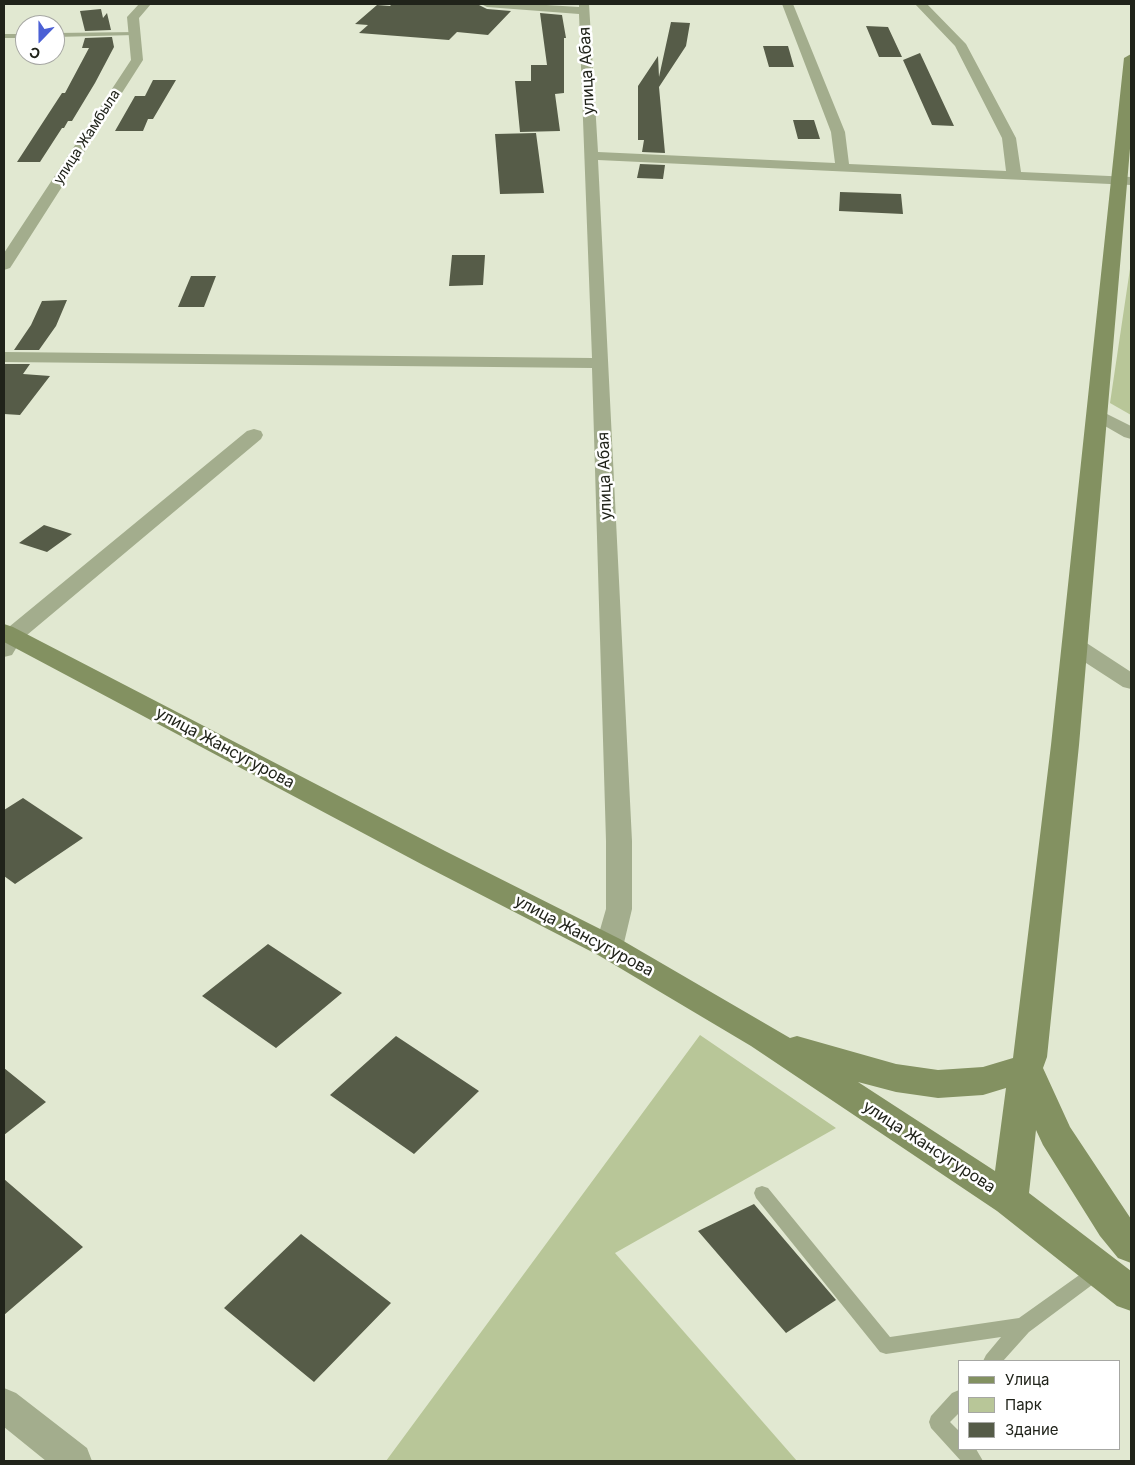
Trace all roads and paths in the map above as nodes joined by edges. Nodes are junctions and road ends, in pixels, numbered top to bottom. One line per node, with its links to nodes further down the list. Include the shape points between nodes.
1 (487, 4): 5 (street)
2 (788, 4): 10 (street, via 838,132)
3 (921, 4): 11 (street, via 960,44 1009,138)
4 (138, 6): 6 (street, улица Жамбыла, via 133,17)
5 (584, 8): 9 (street, улица Абая)
6 (134, 32): 7 (lane); 13 (street, улица Жамбыла, via 137,60)
7 (65, 35)
8 (1131, 58): 12 (main road)
9 (591, 156): 10 (street); 15 (street, улица Абая)
10 (842, 167): 11 (street)
11 (1014, 175): 12 (street)
12 (1125, 181): 16 (main road)
13 (4, 265)
14 (4, 357): 15 (street)
15 (601, 363): 22 (street, улица Абая, via 620,909)
16 (1097, 414): 17 (street); 20 (main road)
17 (1131, 432)
18 (254, 435): 19 (street)
19 (7, 639): 22 (main road, улица Жансугурова)
20 (1074, 645): 21 (street); 24 (main road, via 1031,1047)
21 (1131, 682)
22 (609, 947): 23 (main road, улица Жансугурова)
23 (763, 1037): 24 (main road, via 850,1066 896,1078 938,1084 983,1080); 26 (main road, улица Жансугурова)
24 (1026, 1068): 26 (main road); 27 (main road, via 1056,1135 1113,1224)
25 (762, 1193): 30 (lane, via 886,1346)
26 (1010, 1200): 28 (main road, улица Жансугурова)
27 (1131, 1246)
28 (1100, 1270): 29 (main road, улица Жансугурова); 30 (lane)
29 (1131, 1294)
30 (1023, 1326): 31 (lane)
31 (993, 1360)
32 (958, 1400): 34 (lane, via 938,1422)
33 (4, 1405): 36 (street)
34 (958, 1444)
35 (964, 1450): 37 (lane)
36 (74, 1461)
37 (974, 1461)

